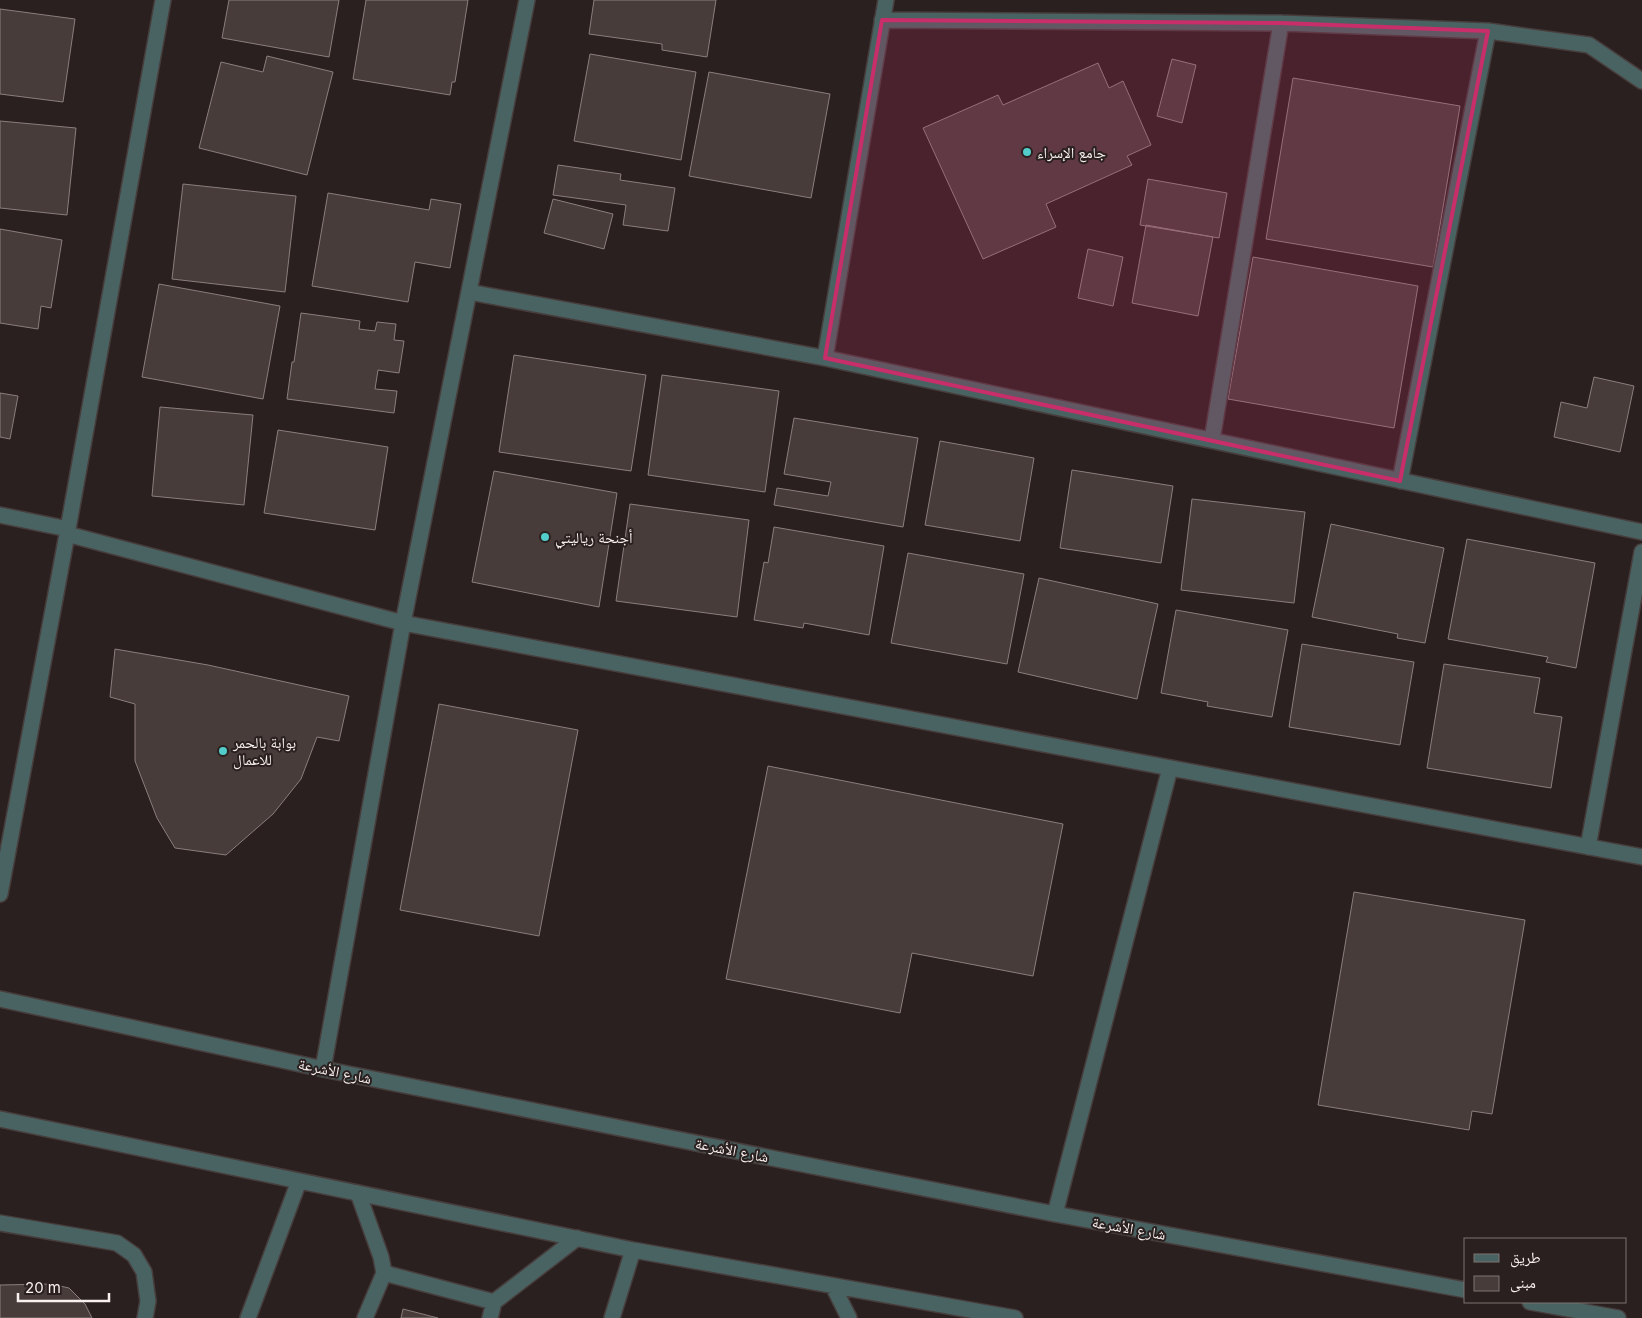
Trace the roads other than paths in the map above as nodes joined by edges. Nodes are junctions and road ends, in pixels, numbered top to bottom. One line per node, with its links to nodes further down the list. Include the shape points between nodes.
1 (163, 0): 13 (street)
2 (527, 0): 8 (street)
3 (886, 0): 4 (street)
4 (882, 20): 5 (street); 9 (street)
5 (1281, 23): 6 (street); 10 (street)
6 (1488, 31): 7 (street, via 1589,45); 11 (street)
7 (1642, 81)
8 (469, 292): 9 (street); 16 (street)
9 (825, 358): 10 (street)
10 (1212, 440): 11 (street)
11 (1400, 480): 14 (street)
12 (0, 515): 13 (street)
13 (68, 532): 16 (street); 20 (street)
14 (1642, 532)
15 (1642, 552): 18 (street)
16 (403, 623): 17 (street); 22 (street)
17 (1170, 768): 18 (street); 26 (street)
18 (1588, 847): 19 (street)
19 (1642, 857)
20 (0, 894)
21 (0, 999): 22 (street, شارع الأشرعة)
22 (323, 1069): 26 (street, شارع الأشرعة)
23 (0, 1119): 24 (street)
24 (299, 1181): 25 (street); 36 (street)
25 (358, 1193): 28 (street); 30 (street)
26 (1055, 1214): 32 (street, شارع الأشرعة)
27 (0, 1223): 35 (street, via 117,1243 134,1255 144,1272 148,1301)
28 (577, 1238): 29 (street); 33 (street)
29 (633, 1250): 31 (street); 39 (street)
30 (384, 1274): 33 (street); 37 (street)
31 (833, 1286): 40 (street); 41 (street)
32 (1464, 1290)
33 (494, 1302): 38 (street)
34 (1536, 1303): 42 (street)
35 (145, 1318)
36 (248, 1318)
37 (366, 1318)
38 (490, 1318)
39 (612, 1318)
40 (849, 1318)
41 (1016, 1318)
42 (1618, 1318)

